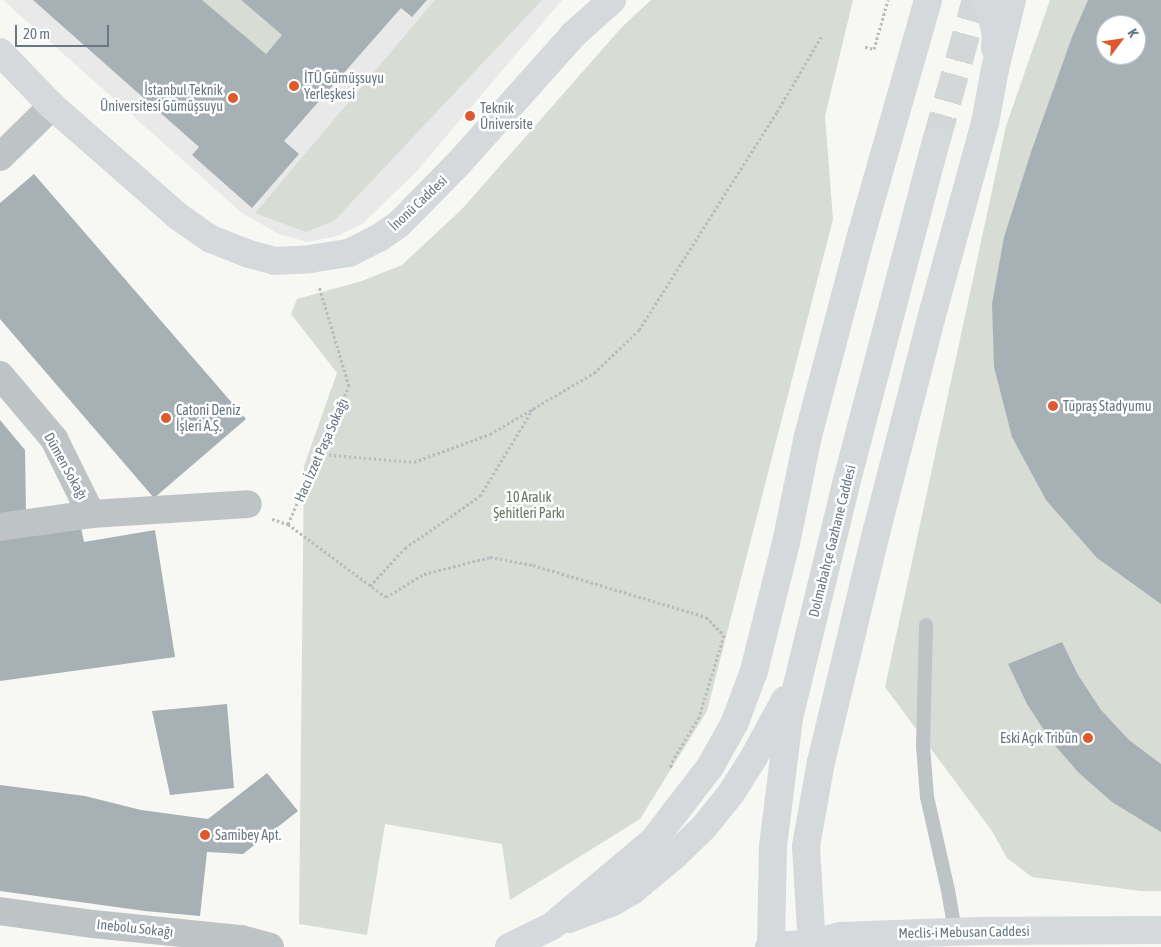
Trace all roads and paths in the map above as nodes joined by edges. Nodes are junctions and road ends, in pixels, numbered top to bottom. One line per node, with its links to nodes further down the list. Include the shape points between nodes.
1 (888, 0): 7 (path, via 874,49)
2 (928, 0): 23 (main road, via 808,436 786,543 754,671 735,722)
3 (987, 0): 9 (main road, via 996,34)
4 (1012, 0): 9 (main road)
5 (607, 2): 13 (main road, İnonü Caddesi, via 399,224 380,238 349,253)
6 (821, 37): 15 (path, via 639,330 594,372)
7 (865, 48)
8 (0, 52): 10 (main road, İnonü Caddesi)
9 (995, 69): 28 (main road, via 985,124 875,537 821,762 806,846)
10 (52, 106): 12 (street); 13 (main road, İnonü Caddesi, via 179,217 212,239 275,261)
11 (936, 142): 22 (main road, Dolmabahçe Gazhane Caddesi)
12 (0, 158)
13 (310, 259): 16 (path, Hacı İzzet Paşa Sokağı, via 349,386)
14 (0, 375): 18 (street, Dümen Sokağı, via 54,439)
15 (533, 408): 16 (path, via 490,434 414,462); 20 (path, via 480,496 406,548)
16 (319, 454): 20 (path, Hacı İzzet Paşa Sokağı, via 288,524)
17 (248, 504): 18 (street)
18 (91, 514): 19 (street)
19 (0, 527)
20 (370, 586): 23 (path, via 386,597 424,574 490,556 533,565 706,617 724,636 699,717 670,765)
21 (926, 625): 27 (lane, via 923,746 926,780)
22 (801, 667): 25 (main road, via 754,758 704,827 632,891); 31 (main road, Dolmabahçe Gazhane Caddesi, via 789,718 774,836)
23 (691, 793): 25 (main road, via 653,841)
24 (0, 910): 29 (street, Inebolu Sokağı, via 92,924 241,939)
25 (552, 926): 30 (main road)
26 (1161, 930): 27 (main road, Meclis-i Mebusan Caddesi)
27 (955, 931): 28 (main road, Meclis-i Mebusan Caddesi, via 841,936)
28 (812, 945): 31 (main road, Meclis-i Mebusan Caddesi)
29 (270, 947)
30 (509, 947)
31 (770, 947)

